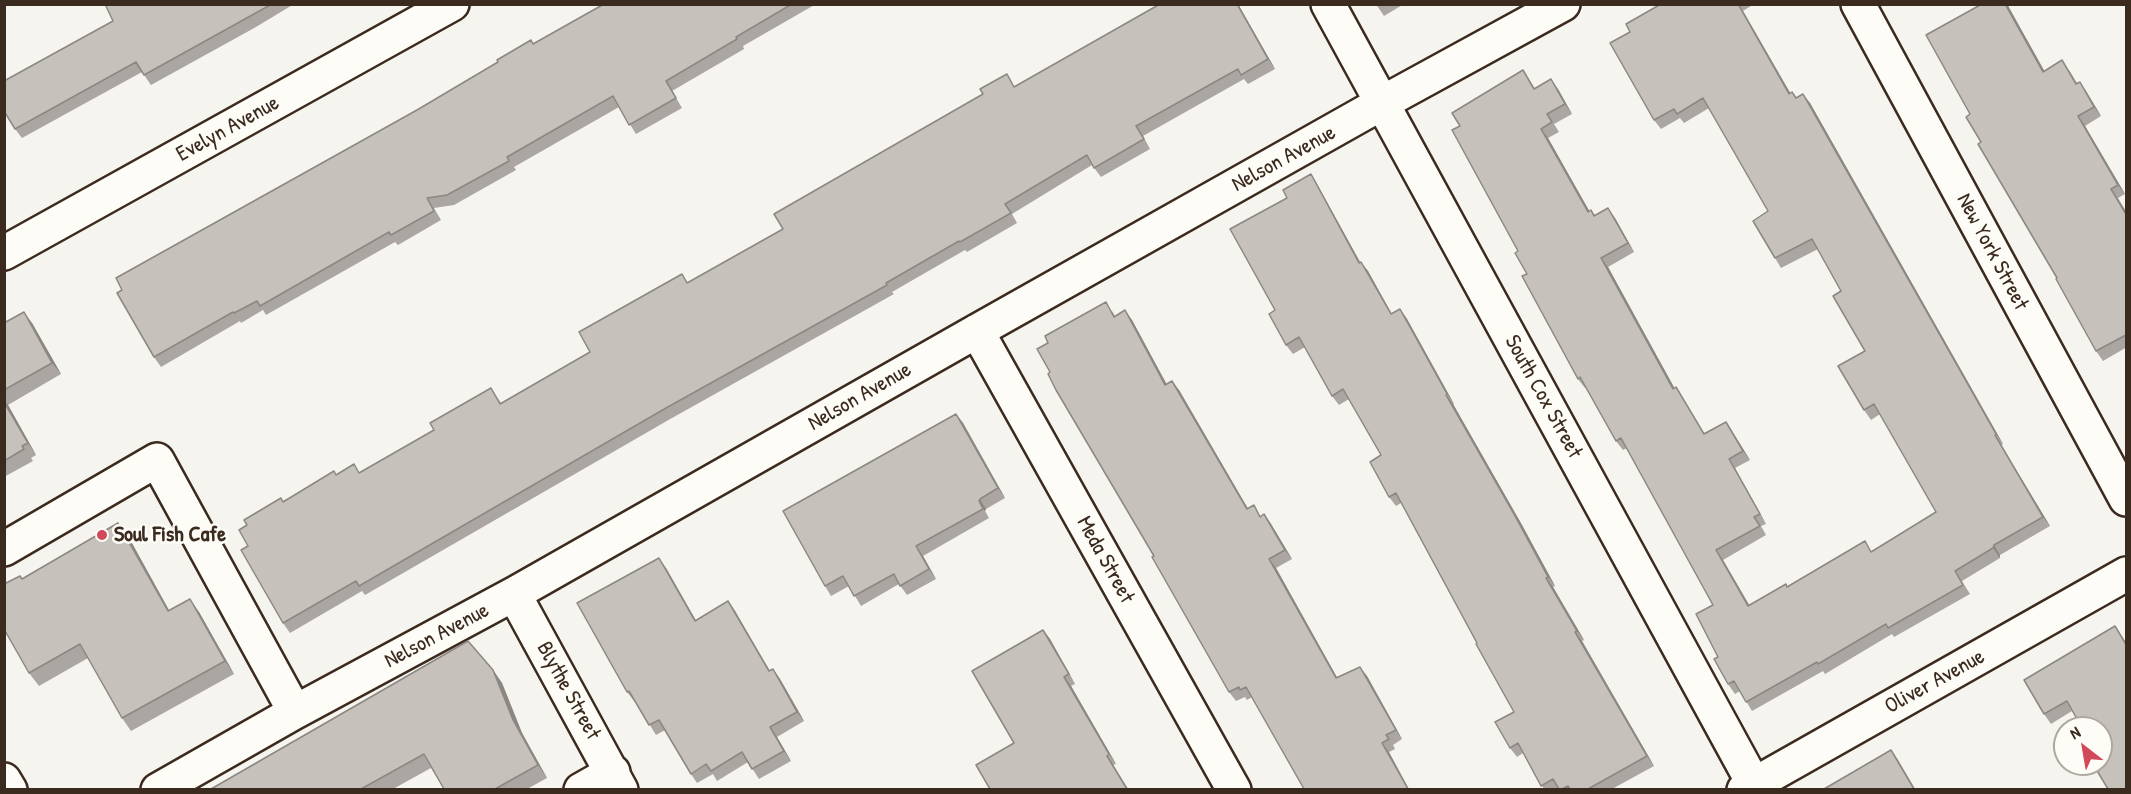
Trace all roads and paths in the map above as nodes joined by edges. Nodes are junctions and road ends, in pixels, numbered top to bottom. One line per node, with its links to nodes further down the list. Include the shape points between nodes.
1 (452, 4): 6 (street, Evelyn Avenue)
2 (1329, 4): 5 (street, South Cox Street)
3 (1563, 4): 5 (street, Nelson Avenue)
4 (1858, 4): 8 (street, New York Street)
5 (1382, 103): 7 (street, Nelson Avenue); 15 (street, South Cox Street)
6 (4, 253)
7 (976, 331): 11 (street, Nelson Avenue); 19 (street, Meda Street)
8 (2127, 499)
9 (4, 549): 12 (street, via 157,460)
10 (2127, 574): 15 (street, Oliver Avenue)
11 (514, 594): 12 (street, Nelson Avenue); 14 (street, Blythe Street)
12 (295, 712): 17 (street, Nelson Avenue)
13 (4, 780): 16 (street)
14 (617, 781): 18 (street)
15 (1752, 788)
16 (10, 789)
17 (158, 789)
18 (581, 789)
19 (1234, 789)

